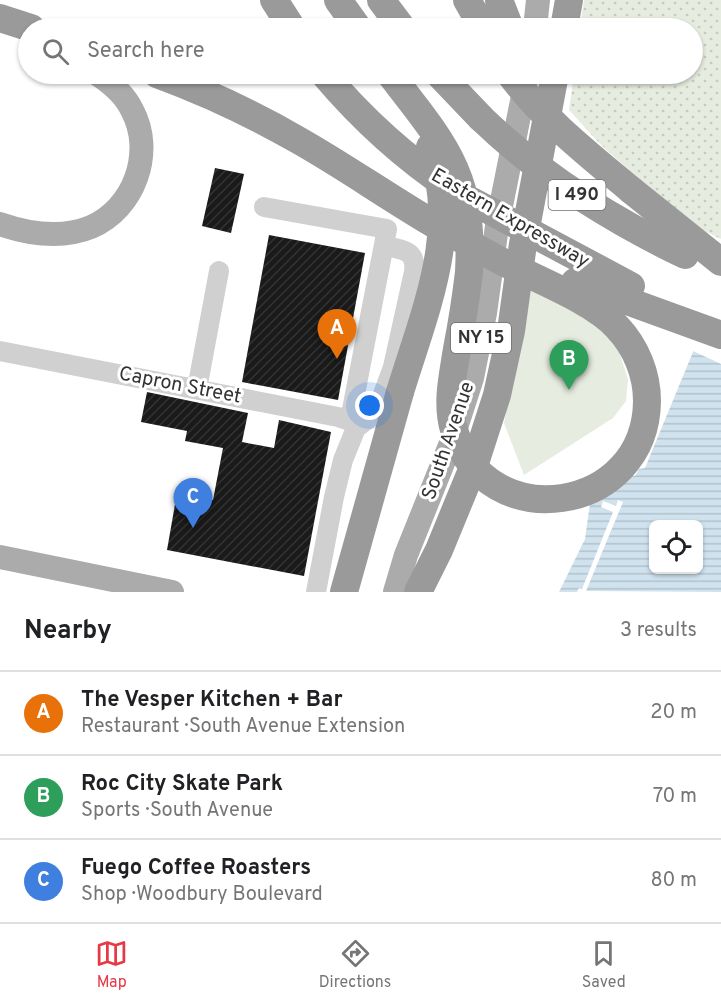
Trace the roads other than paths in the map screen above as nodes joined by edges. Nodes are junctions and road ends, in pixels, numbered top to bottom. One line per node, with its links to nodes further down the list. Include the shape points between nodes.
1 (274, 0): 8 (highway)
2 (338, 0): 9 (highway)
3 (381, 0): 10 (highway)
4 (467, 0): 11 (highway)
5 (538, 0): 12 (main road)
6 (569, 0): 13 (highway)
7 (0, 18): 14 (highway); 15 (main road)
8 (286, 18)
9 (351, 18)
10 (394, 18)
11 (497, 18)
12 (536, 18)
13 (566, 18)
14 (18, 24)
15 (18, 28)
16 (111, 84): 28 (main road, via 128,102 140,131 139,167 126,198 100,223 73,232 35,232)
17 (182, 84): 29 (highway, via 264,120)
18 (333, 84): 38 (highway, Eastern Expressway, bridge, via 393,145 466,198)
19 (396, 84): 45 (highway, bridge, via 431,150 443,212 435,275)
20 (398, 84): 33 (highway, bridge, via 456,169 465,196)
21 (449, 84): 37 (highway, I 490, bridge, via 524,157 577,196)
22 (518, 84): 26 (highway, bridge, via 542,113)
23 (525, 84): 46 (main road, South Avenue / NY 15, via 472,378)
24 (540, 84): 26 (highway, bridge, via 569,125)
25 (553, 84): 47 (highway, via 497,395 464,490)
26 (631, 190): 35 (highway)
27 (264, 207): 34 (street, via 387,229)
28 (0, 224)
29 (434, 224): 30 (highway, bridge); 38 (highway, bridge, via 592,288)
30 (470, 245)
31 (470, 245): 32 (highway, bridge, via 603,314 633,349 642,368 647,407 638,444 615,475 586,493 562,499 525,497 508,491 486,478 460,445 450,399)
32 (470, 245)
33 (470, 245)
34 (384, 246): 41 (street); 41 (street, via 410,254 414,272 393,367 375,412)
35 (721, 262)
36 (219, 271): 40 (street)
37 (721, 272)
38 (721, 332)
39 (0, 351): 40 (street, Capron Street)
40 (197, 389): 41 (street, Capron Street)
41 (354, 422): 44 (street, via 338,478)
42 (0, 557): 43 (main road)
43 (172, 592)
44 (316, 592)
45 (344, 592)
46 (395, 592)
47 (418, 592)

